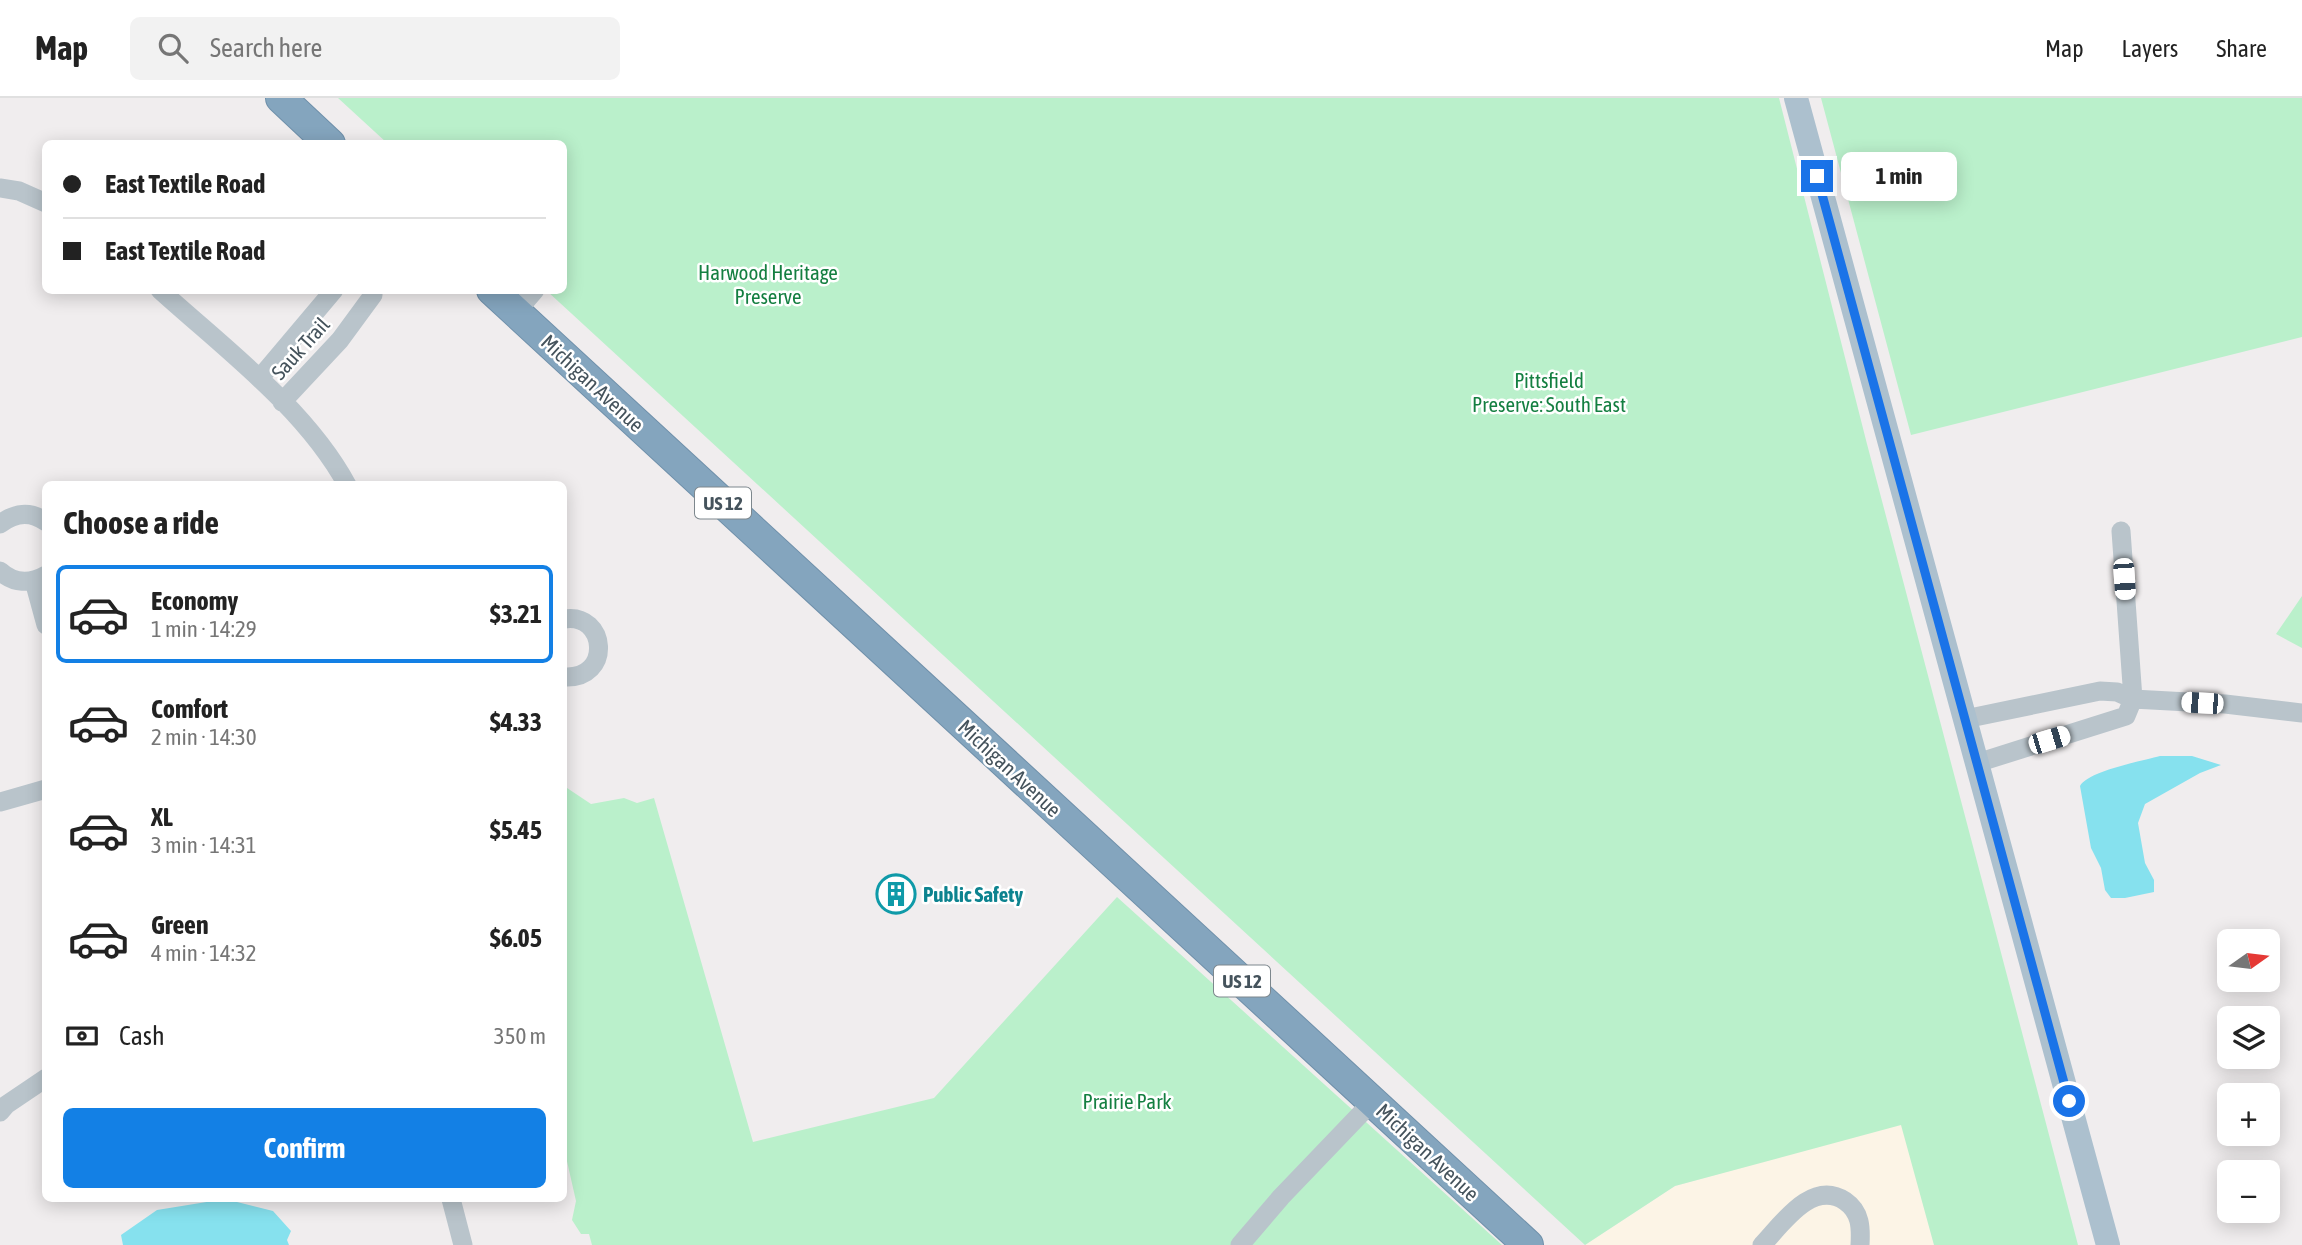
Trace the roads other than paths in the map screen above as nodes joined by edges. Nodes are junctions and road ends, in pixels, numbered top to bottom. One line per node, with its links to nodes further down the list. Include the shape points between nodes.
1 (281, 98): 3 (highway)
2 (1796, 98): 23 (main road)
3 (326, 140)
4 (0, 188): 5 (street)
5 (42, 201)
6 (165, 294): 11 (street)
7 (331, 294): 11 (street, Sauk Trail)
8 (373, 294): 12 (street, Sauk Trail, via 340,340)
9 (504, 294): 10 (highway, Michigan Avenue / US 12)
10 (525, 301): 28 (highway, Michigan Avenue / US 12)
11 (260, 378): 12 (street, Sauk Trail)
12 (282, 402): 13 (street, Sauk Trail, via 332,458)
13 (345, 481)
14 (42, 520): 15 (street, via 18,514)
15 (0, 524)
16 (2121, 531): 21 (street)
17 (0, 571): 18 (street, via 23,582)
18 (40, 578)
19 (567, 619): 20 (street, via 587,624 599,649 592,667)
20 (567, 677)
21 (2133, 699): 22 (street); 23 (street, via 2100,691); 24 (street, via 2126,716)
22 (2302, 713)
23 (1965, 719): 24 (main road)
24 (1977, 763): 36 (main road)
25 (42, 790): 26 (street)
26 (0, 802)
27 (42, 1080): 29 (street)
28 (1373, 1101): 32 (street); 33 (highway, Michigan Avenue / US 12)
29 (0, 1112)
30 (452, 1202): 31 (street)
31 (463, 1245)
32 (1240, 1245)
33 (1528, 1245)
34 (1762, 1245): 35 (street, via 1798,1207 1824,1195 1852,1206 1860,1221)
35 (1860, 1245)
36 (2108, 1245)

